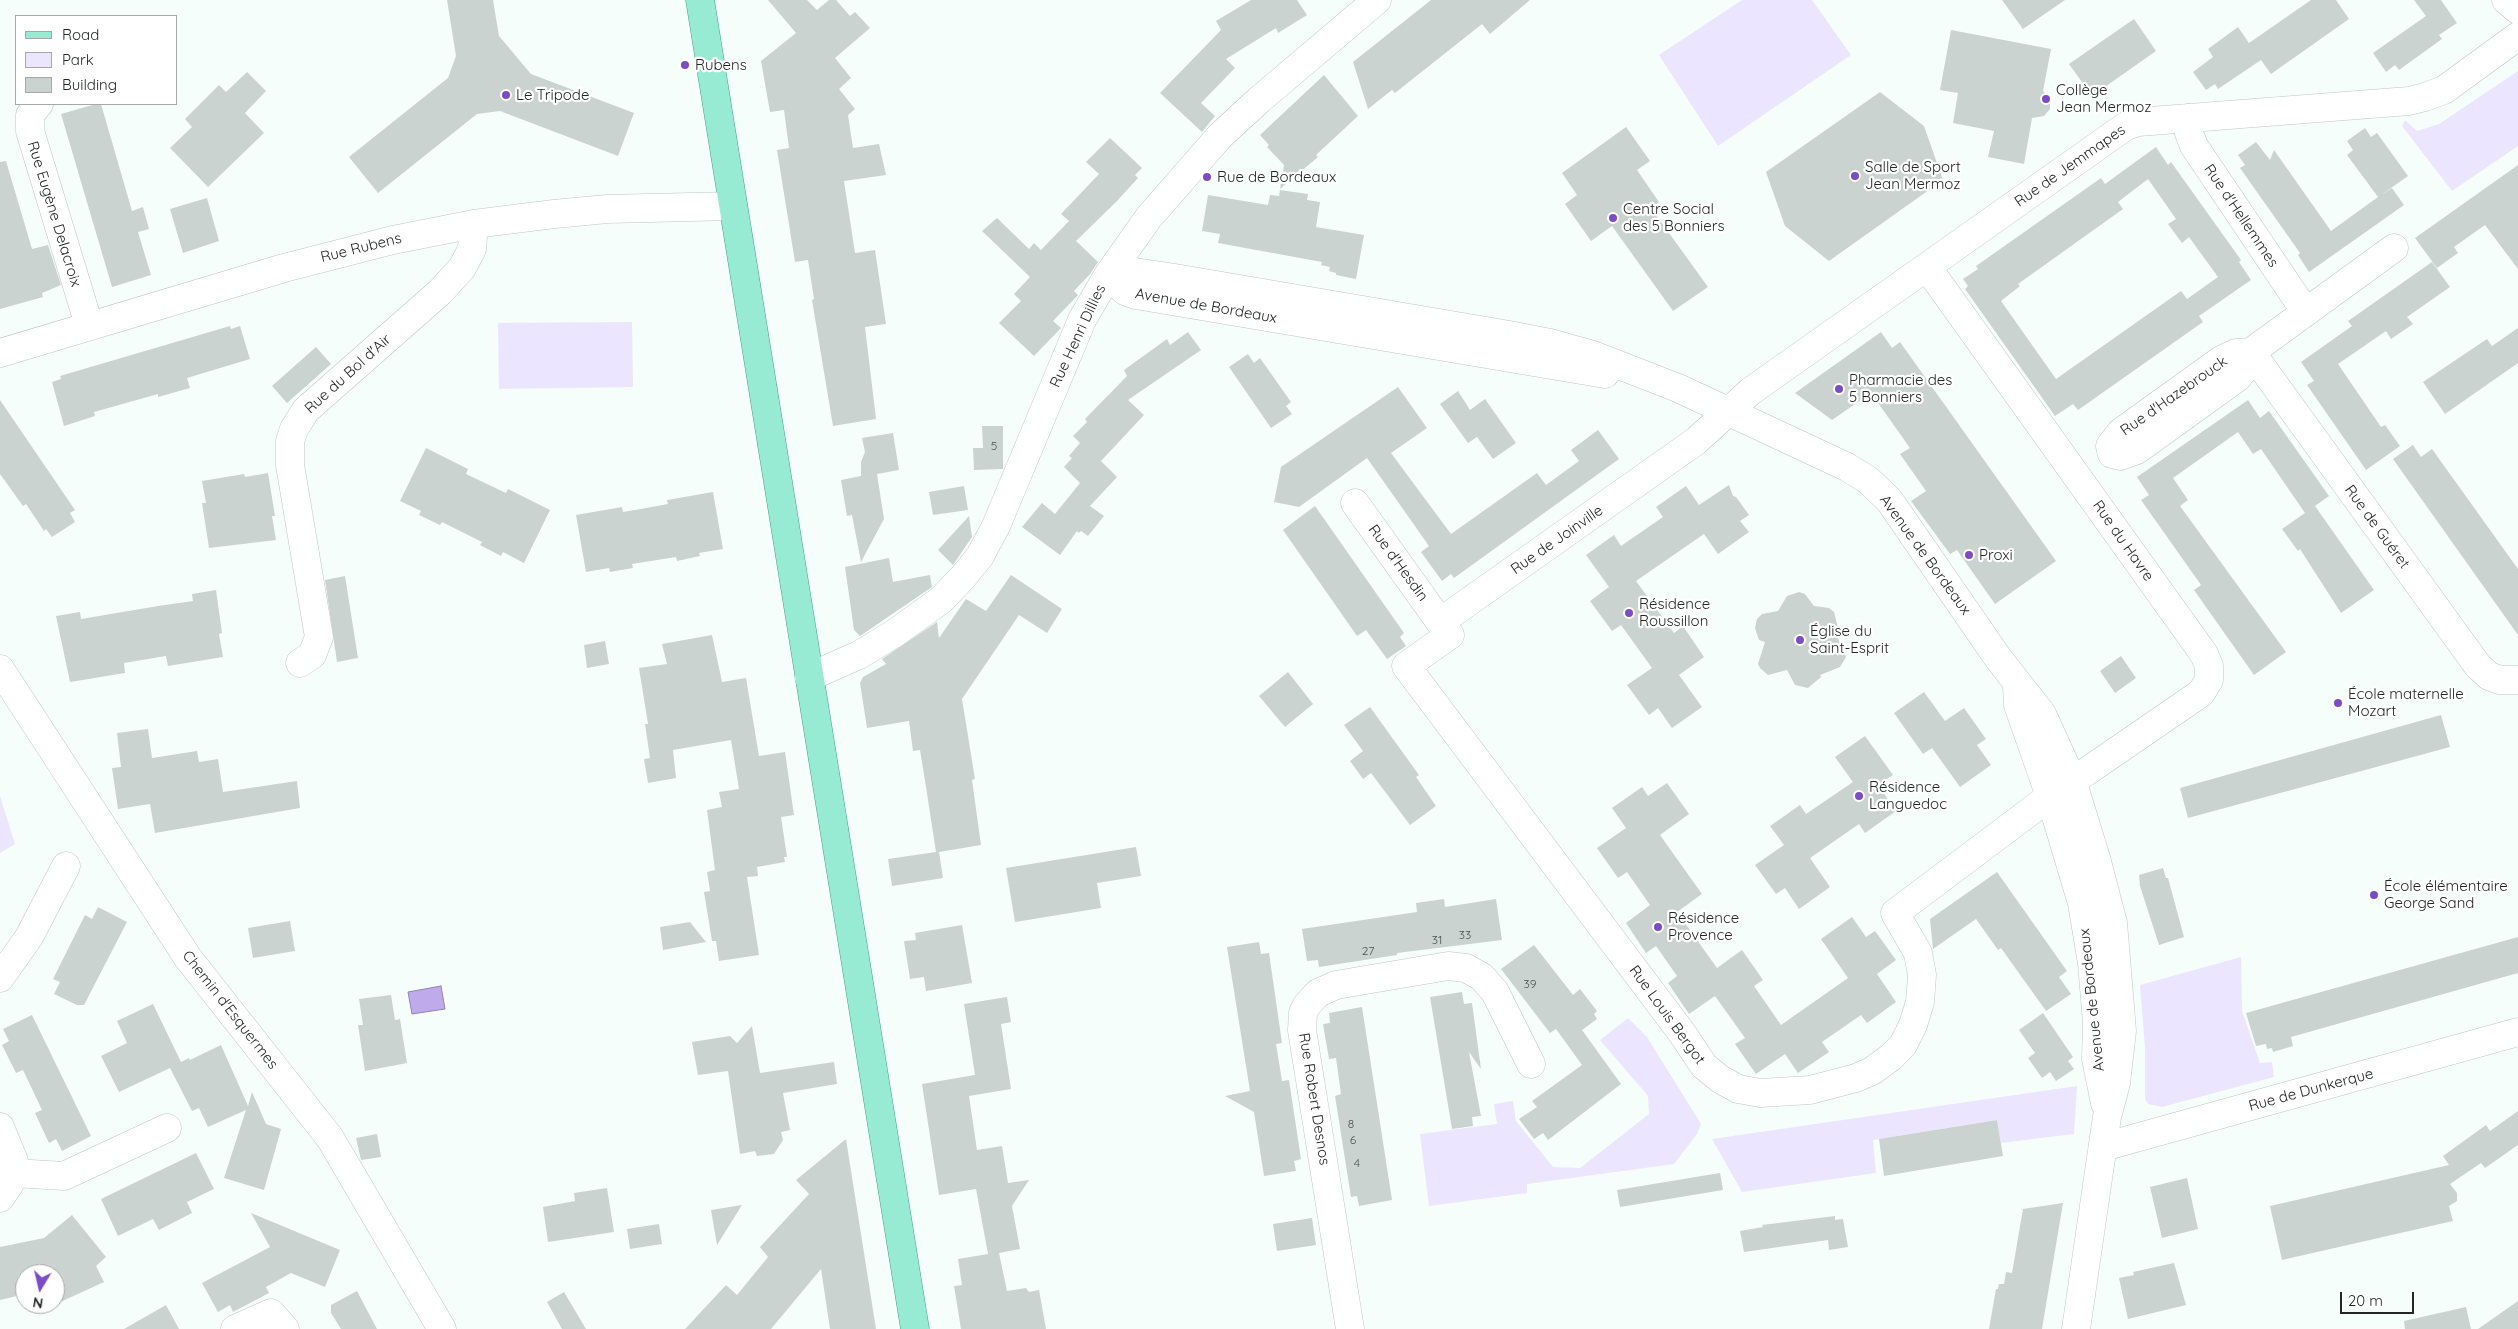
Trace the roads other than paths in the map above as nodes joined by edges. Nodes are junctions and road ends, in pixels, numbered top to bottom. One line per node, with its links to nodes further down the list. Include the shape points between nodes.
1 (700, 0): 8 (main road)
2 (2506, 0): 4 (street)
3 (1372, 1): 12 (street, Rue Henri Dillies, via 1220,136 1149,217)
4 (2518, 10)
5 (2518, 36): 7 (street, Rue de Jemmapes, via 2444,90 2409,101)
6 (37, 105): 14 (street, Rue Eugène Delacroix, via 30,115 30,131)
7 (2188, 118): 11 (street, Rue de Jemmapes, via 2126,126); 13 (street, Rue d'Hellemmes, via 2194,146)
8 (733, 206): 9 (street, Rue Rubens, via 607,209); 22 (main road)
9 (474, 224): 14 (street, Rue Rubens, via 392,240); 20 (street, Rue du Bol d'Air, via 472,249 455,276 306,410 294,429 290,441 290,465 318,637 312,655)
10 (2394, 248): 13 (street, Rue d'Hazebrouck)
11 (1927, 267): 17 (street, Rue de Jemmapes, via 1751,391); 25 (street, Rue du Havre, via 2208,660 2209,680 2201,693)
12 (1108, 275): 17 (street, Avenue de Bordeaux, via 1125,291 1136,295 1678,388); 22 (street, Rue Henri Dillies, via 1082,320 996,526 972,568 913,621 860,655)
13 (2305, 311): 15 (street, Rue d'Hazebrouck)
14 (88, 325): 16 (street, Rue Rubens)
15 (2251, 352): 15 (street, Rue d'Hazebrouck, via 2247,366 2236,378 2137,450 2128,455 2112,454 2110,446 2120,432 2221,360 2236,353); 23 (street, Rue de Guéret, via 2478,666 2489,676 2500,680)
16 (0, 353)
17 (1728, 411): 19 (street, Rue de Joinville, via 1696,441); 24 (street, Avenue de Bordeaux, via 1868,480 1889,500)
18 (1355, 503): 19 (street, Rue d'Hesdin)
19 (1440, 622): 26 (street, Rue Louis Bergot, via 1450,636 1406,666 1704,1066 1738,1088 1760,1093 1810,1090 1856,1078 1891,1057 1903,1045 1913,1025 1920,1002 1922,975 1918,953 1895,912)
20 (300, 663)
21 (0, 669): 39 (street, Chemin d'Esquermes, via 188,958 330,1138)
22 (809, 678): 40 (main road)
23 (2518, 680)
24 (2017, 682): 25 (street, Avenue de Bordeaux, via 2042,714); 26 (street, Avenue de Bordeaux, via 2018,705)
25 (2072, 780): 26 (street, Rue Louis Bergot); 31 (street, Avenue de Bordeaux, via 2113,923 2119,979 2122,1031 2116,1083)
26 (2050, 796): 31 (street, Avenue de Bordeaux, via 2082,903 2092,963 2096,1059)
27 (66, 866): 28 (street, via 29,937)
28 (0, 978)
29 (2518, 1032): 34 (street, Rue de Dunkerque)
30 (1531, 1064): 41 (street, Rue Robert Desnos, via 1495,992 1482,977 1466,968 1448,966 1336,985 1318,992 1307,1005 1302,1030)
31 (2107, 1117): 34 (street, Avenue de Bordeaux)
32 (0, 1127): 35 (street, via 12,1151)
33 (167, 1128): 35 (street, via 64,1176)
34 (2103, 1147): 42 (street, Avenue de Bordeaux)
35 (14, 1174): 36 (street)
36 (0, 1198)
37 (235, 1329): 38 (street, via 271,1313)
38 (285, 1329)
39 (442, 1329)
40 (915, 1329)
41 (1350, 1329)
42 (2076, 1329)

